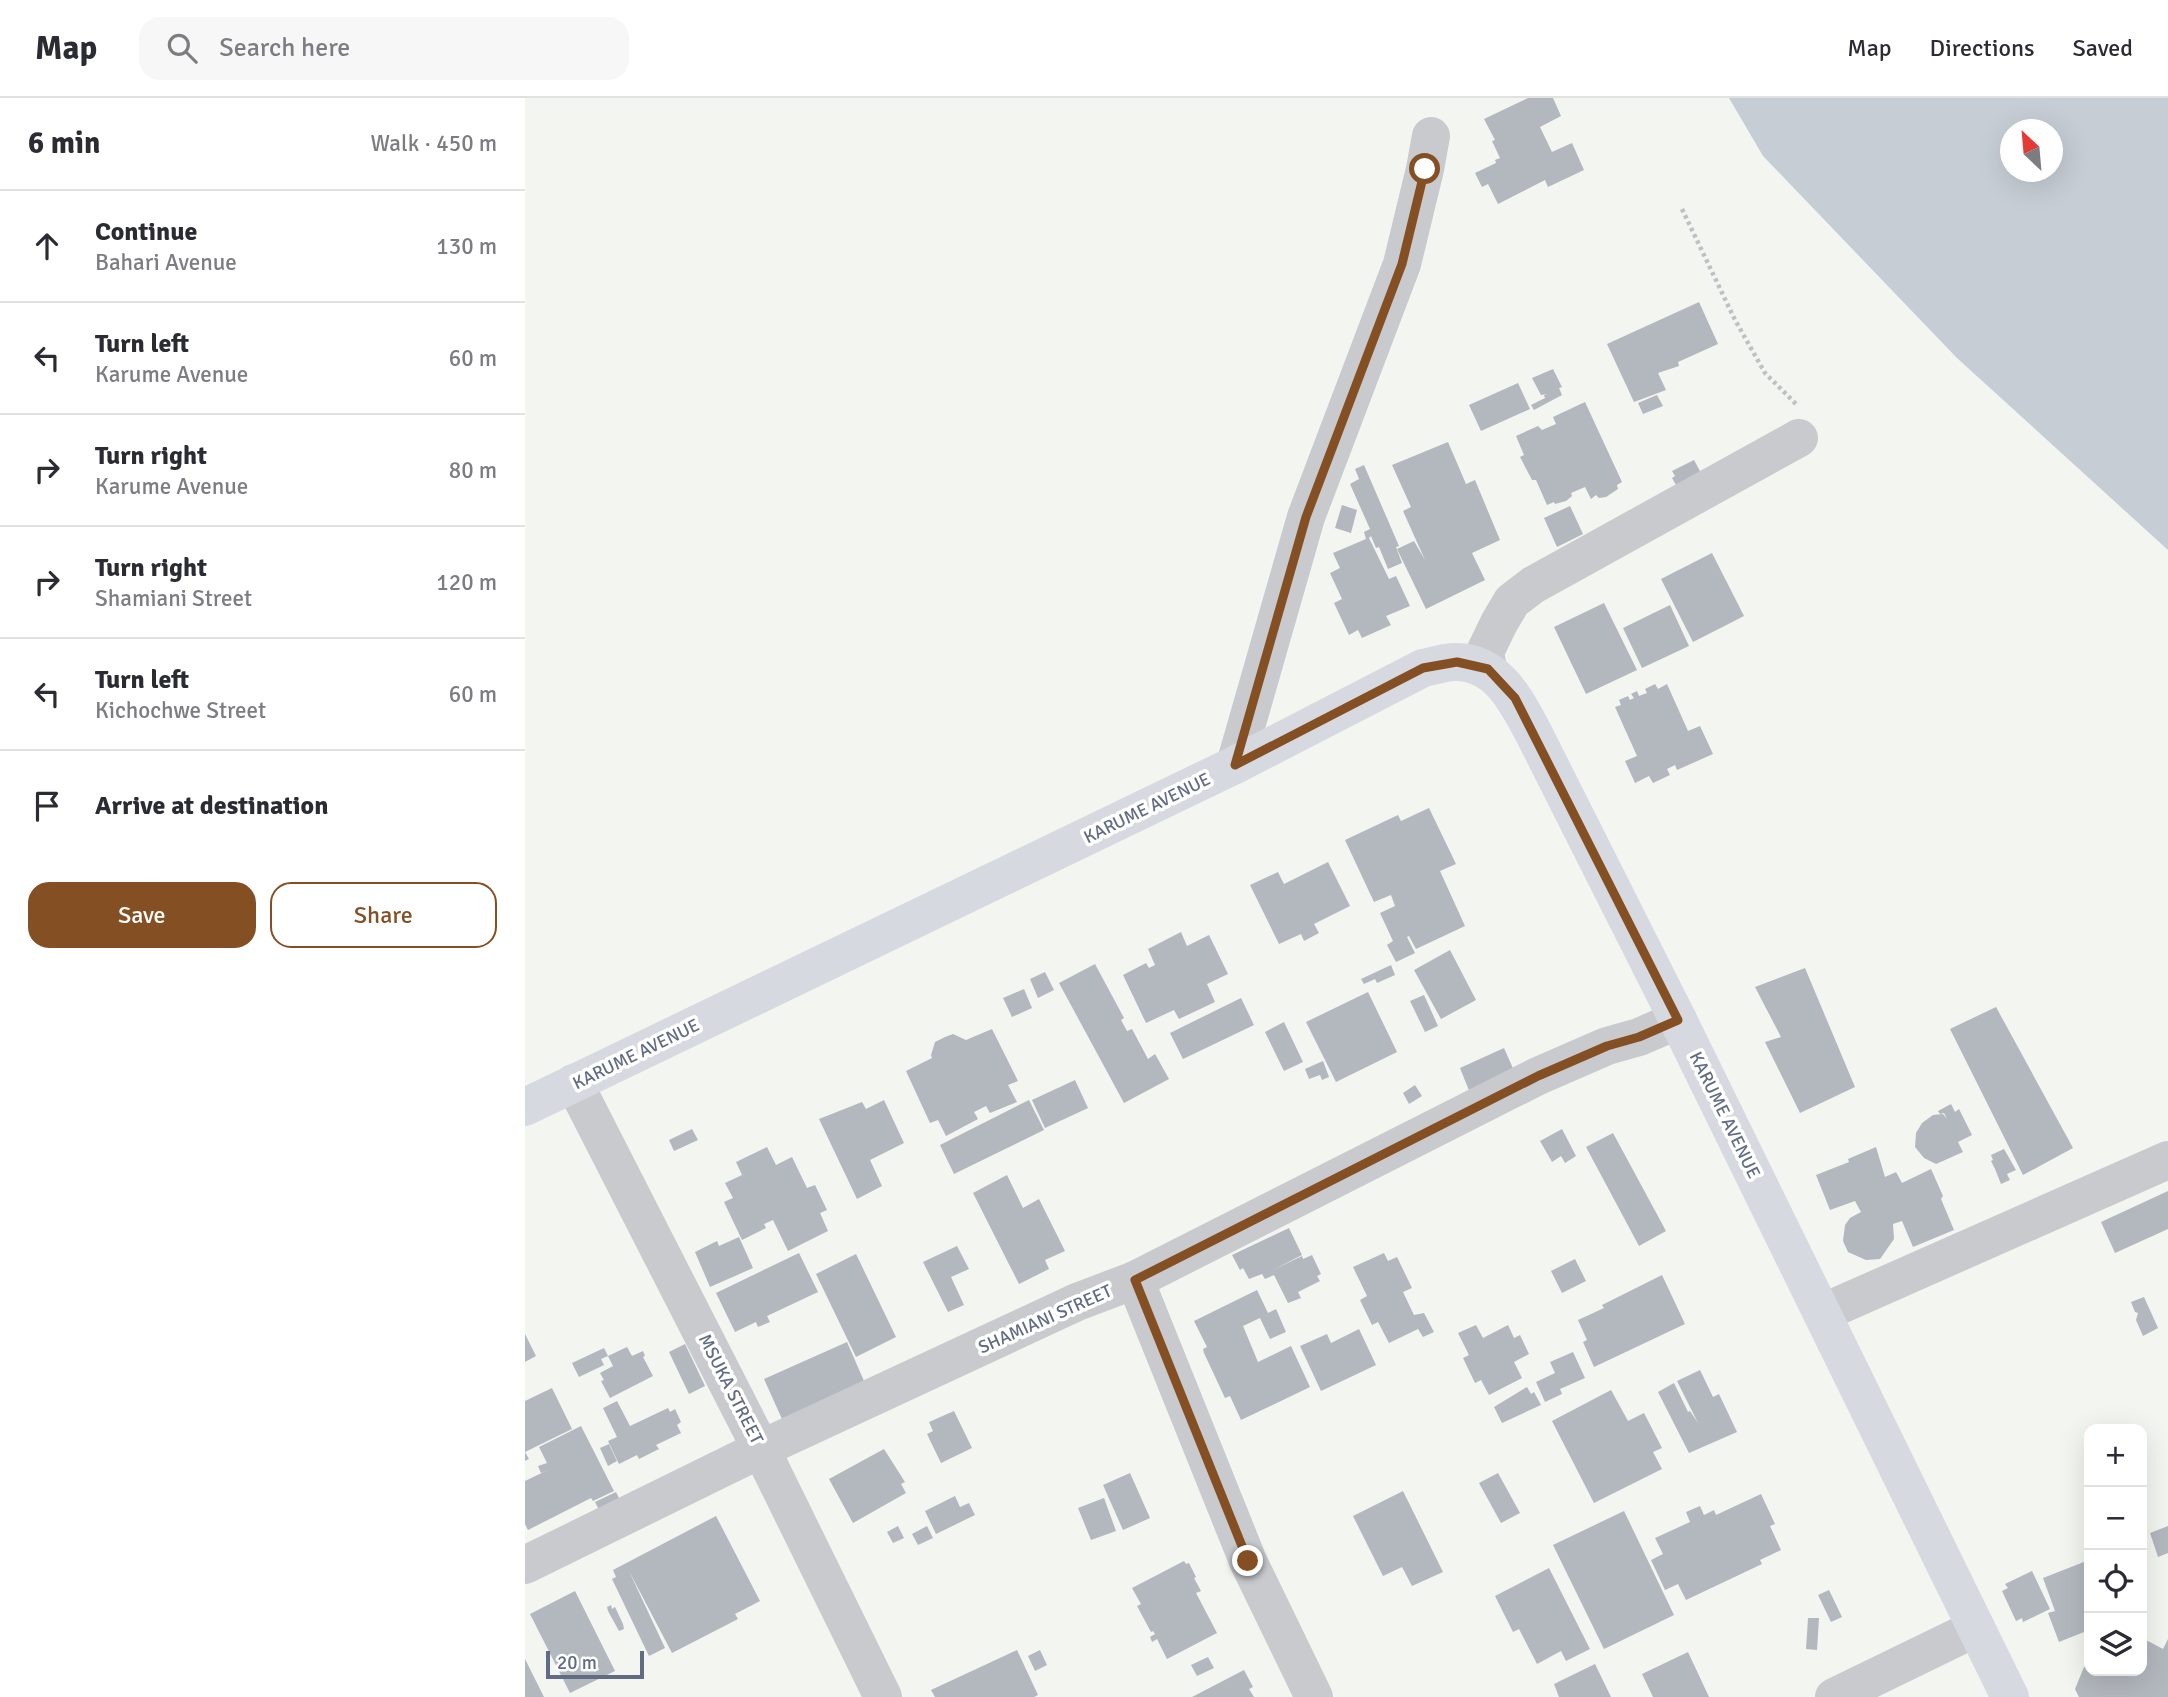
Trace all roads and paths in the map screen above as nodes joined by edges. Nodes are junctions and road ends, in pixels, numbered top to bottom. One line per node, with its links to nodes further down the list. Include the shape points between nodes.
1 (1430, 135): 5 (street, via 1402,264 1306,517)
2 (1682, 209): 3 (path, via 1765,373 1801,410)
3 (1799, 438): 4 (street, via 1533,585 1512,601 1499,622 1485,652)
4 (1488, 669): 5 (main road, KARUME AVENUE, via 1457,662 1423,668); 6 (main road, KARUME AVENUE, via 1515,698)
5 (1235, 765): 7 (main road, KARUME AVENUE)
6 (1678, 1020): 10 (street, SHAMIANI STREET, via 1538,1076); 11 (main road, KARUME AVENUE)
7 (574, 1083): 8 (main road, KARUME AVENUE); 12 (street, MSUKA STREET)
8 (525, 1107)
9 (2168, 1160): 11 (street)
10 (1135, 1280): 12 (street, SHAMIANI STREET, via 1077,1302); 16 (street, via 1248,1561)
11 (1822, 1313): 14 (main road, KARUME AVENUE)
12 (761, 1449): 13 (street, SHAMIANI STREET); 15 (street, MSUKA STREET)
13 (525, 1565)
14 (1976, 1628): 17 (street); 18 (main road, KARUME AVENUE)
15 (883, 1697)
16 (1314, 1697)
17 (1834, 1697)
18 (2010, 1697)

